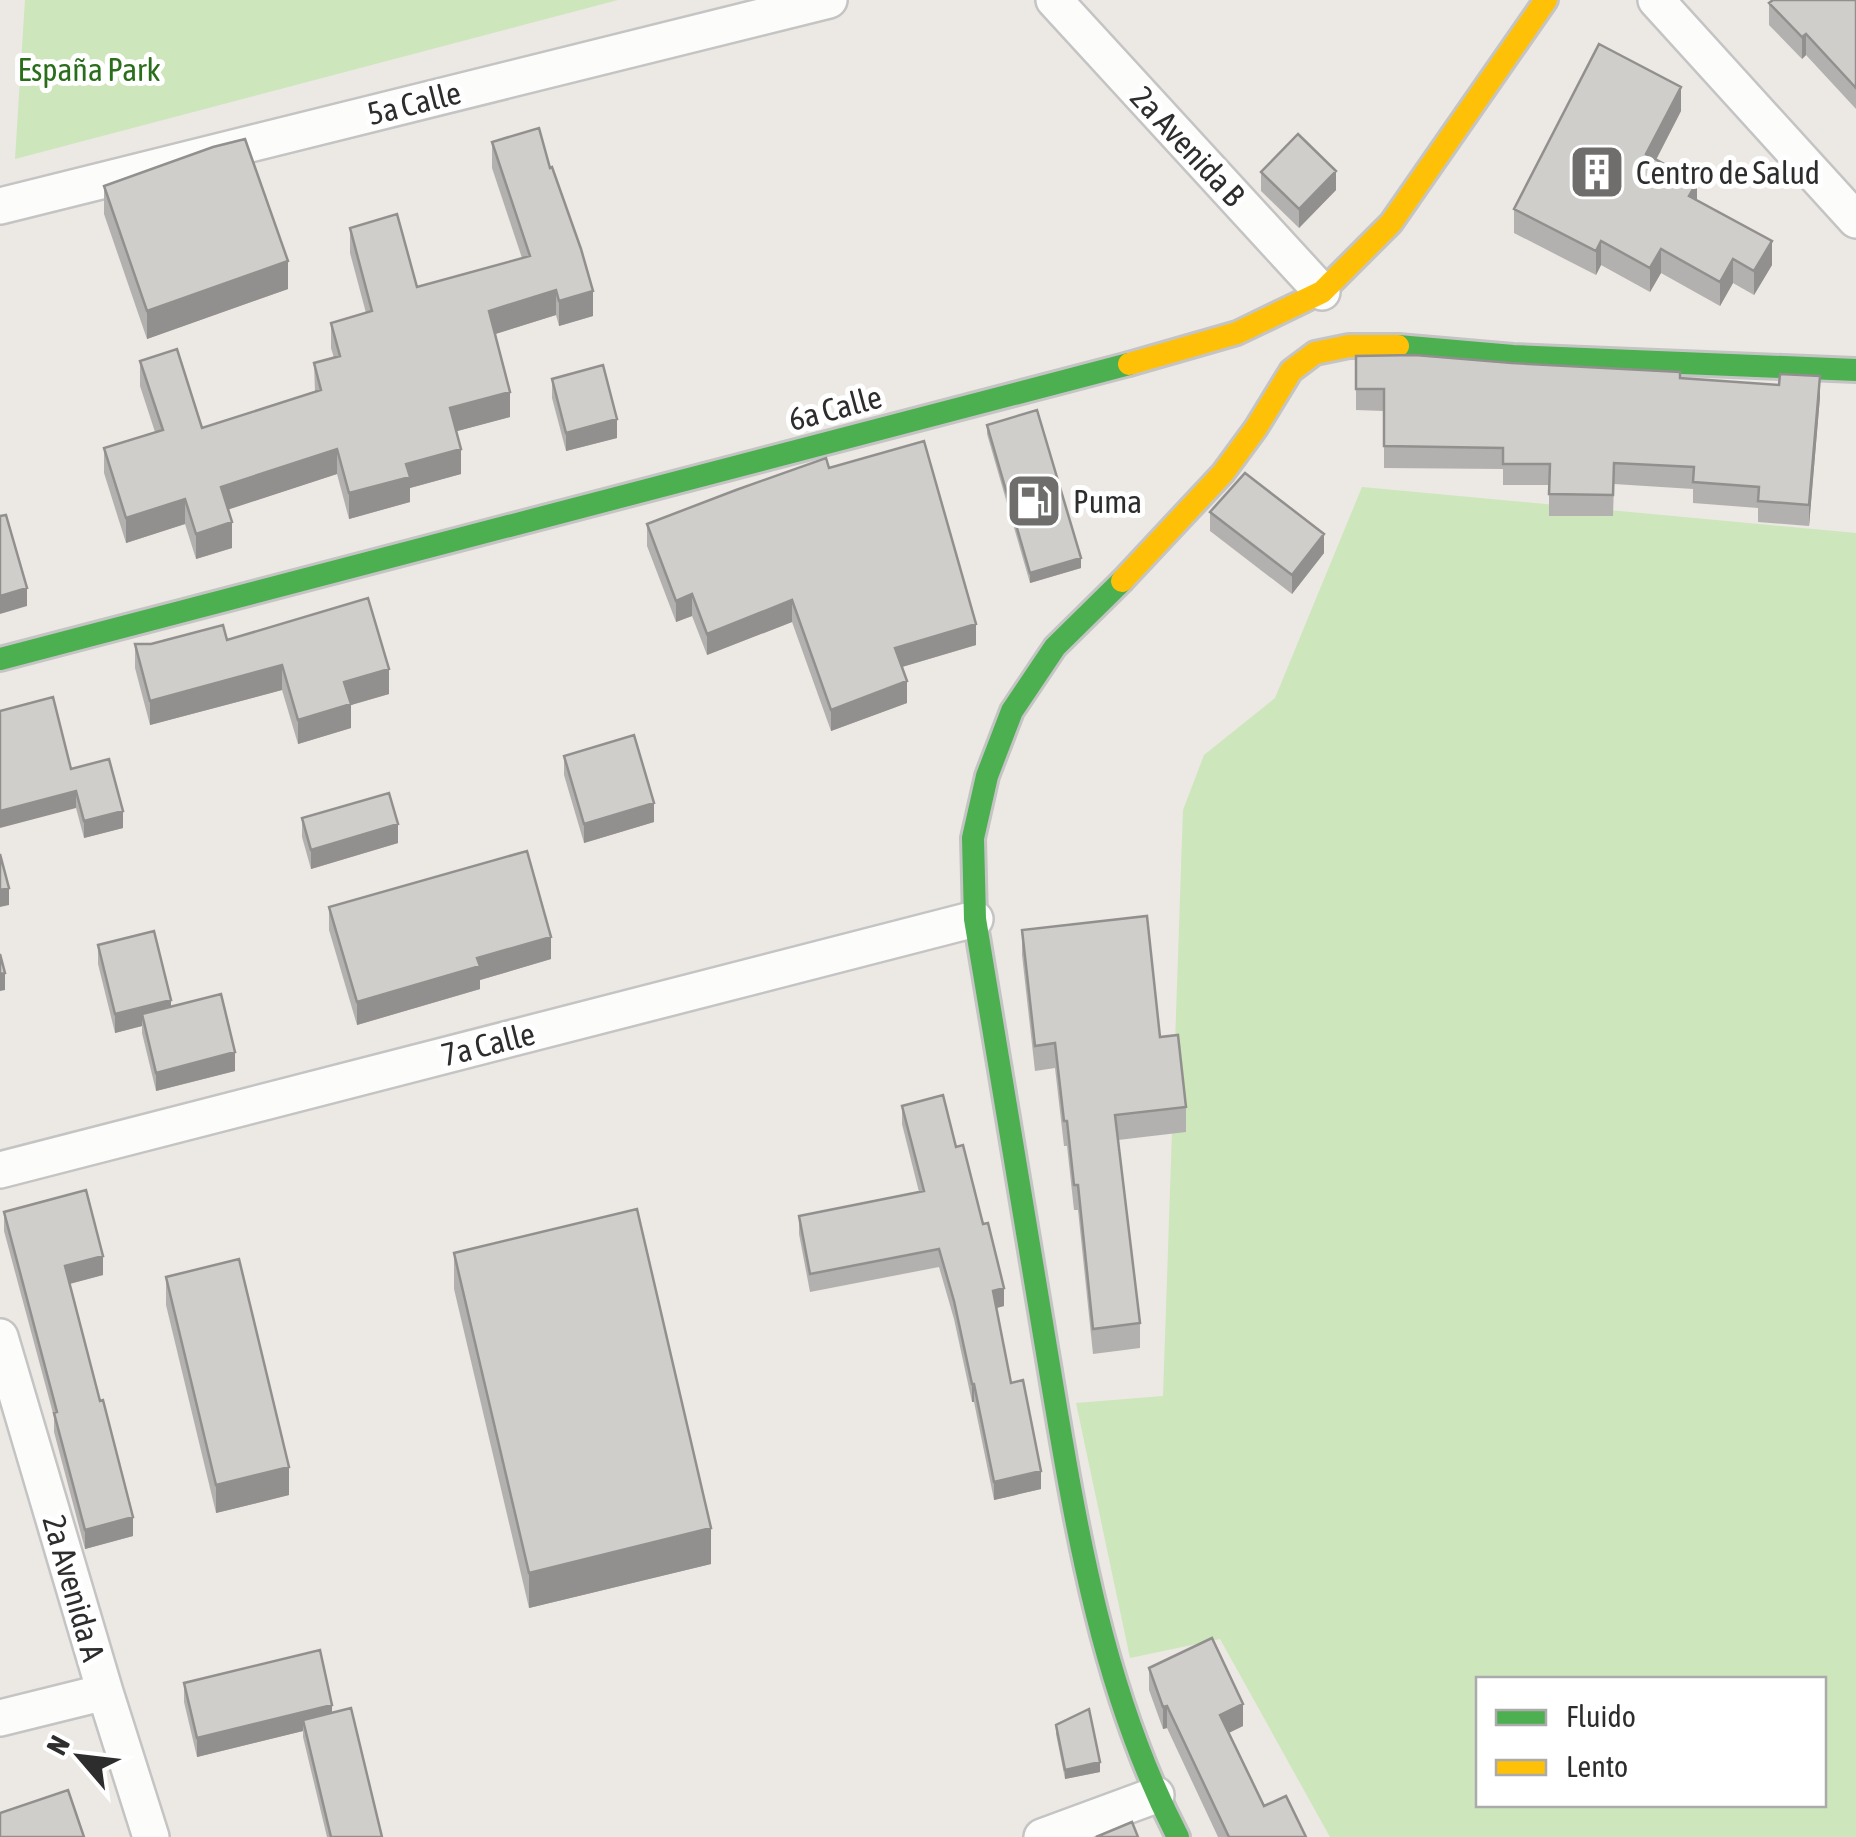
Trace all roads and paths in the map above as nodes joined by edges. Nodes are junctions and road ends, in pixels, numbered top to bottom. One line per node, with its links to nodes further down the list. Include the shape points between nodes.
1 (828, 0): 5 (street, 5a Calle)
2 (1054, 0): 7 (street, 2a Avenida B)
3 (1546, 0): 7 (street, 6a Calle, via 1391,222)
4 (1656, 0): 6 (street)
5 (0, 206)
6 (1856, 220)
7 (1322, 292): 9 (street, 6a Calle, via 1237,333 1075,380)
8 (1856, 370): 10 (street, via 1395,346 1315,353 1291,371 1223,473 1055,647 1012,711 987,776 974,838)
9 (0, 659)
10 (975, 918): 11 (street, 7a Calle); 15 (street, via 1074,1514 1104,1648)
11 (0, 1170)
12 (0, 1337): 13 (street, 2a Avenida A)
13 (105, 1692): 14 (street); 16 (street, 2a Avenida A)
14 (0, 1718)
15 (1156, 1794): 17 (street); 18 (street)
16 (151, 1837)
17 (1042, 1837)
18 (1178, 1837)

